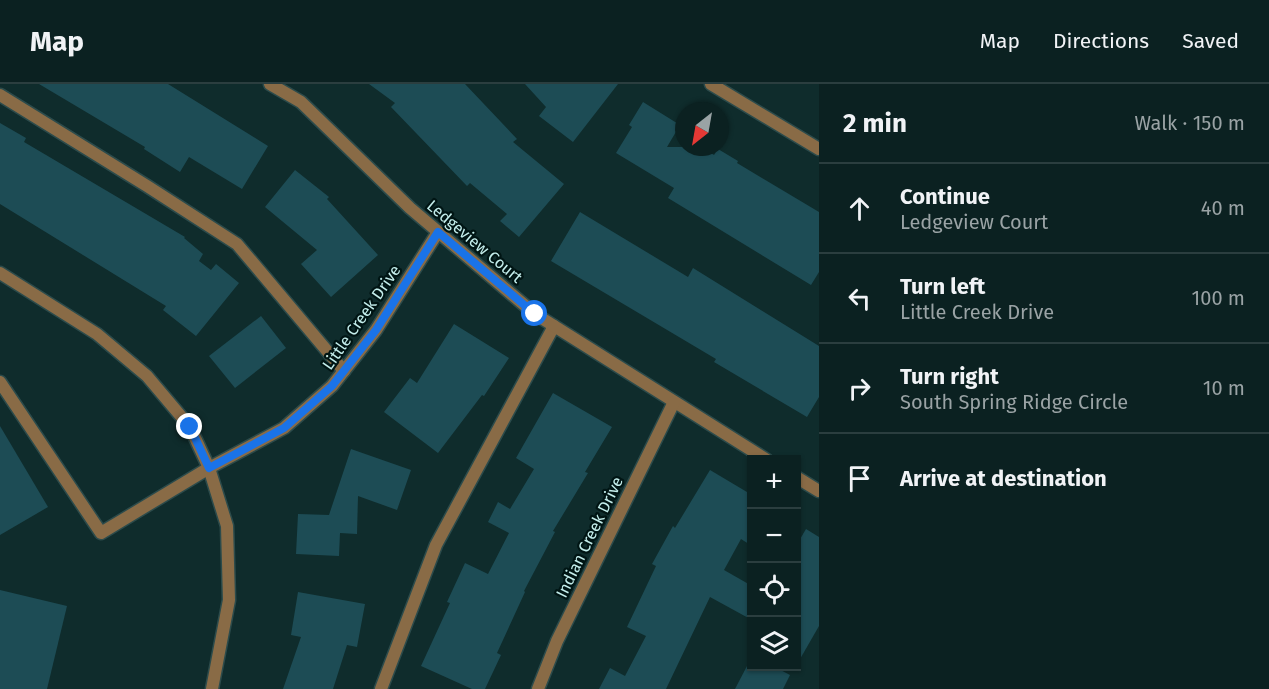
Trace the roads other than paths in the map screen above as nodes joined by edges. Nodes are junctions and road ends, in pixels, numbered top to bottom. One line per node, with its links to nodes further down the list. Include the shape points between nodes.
1 (270, 84): 5 (street, Ledgeview Court, via 301,102)
2 (711, 84): 4 (street)
3 (0, 95): 8 (street, via 237,244)
4 (819, 149)
5 (438, 232): 7 (street, Ledgeview Court); 8 (street, Little Creek Drive, via 376,330)
6 (0, 273): 12 (street, via 97,334 147,376 190,427)
7 (554, 326): 10 (street, Ledgeview Court); 16 (street, via 436,545)
8 (344, 371): 12 (street, Little Creek Drive, via 284,428)
9 (0, 382): 12 (street, Little Creek Drive, via 101,533)
10 (674, 402): 11 (street, Ledgeview Court); 17 (street, Indian Creek Drive, via 557,641)
11 (760, 455)
12 (209, 468): 15 (street, via 227,526 229,600)
13 (801, 480): 14 (street)
14 (819, 491)
15 (212, 689)
16 (381, 689)
17 (538, 689)

